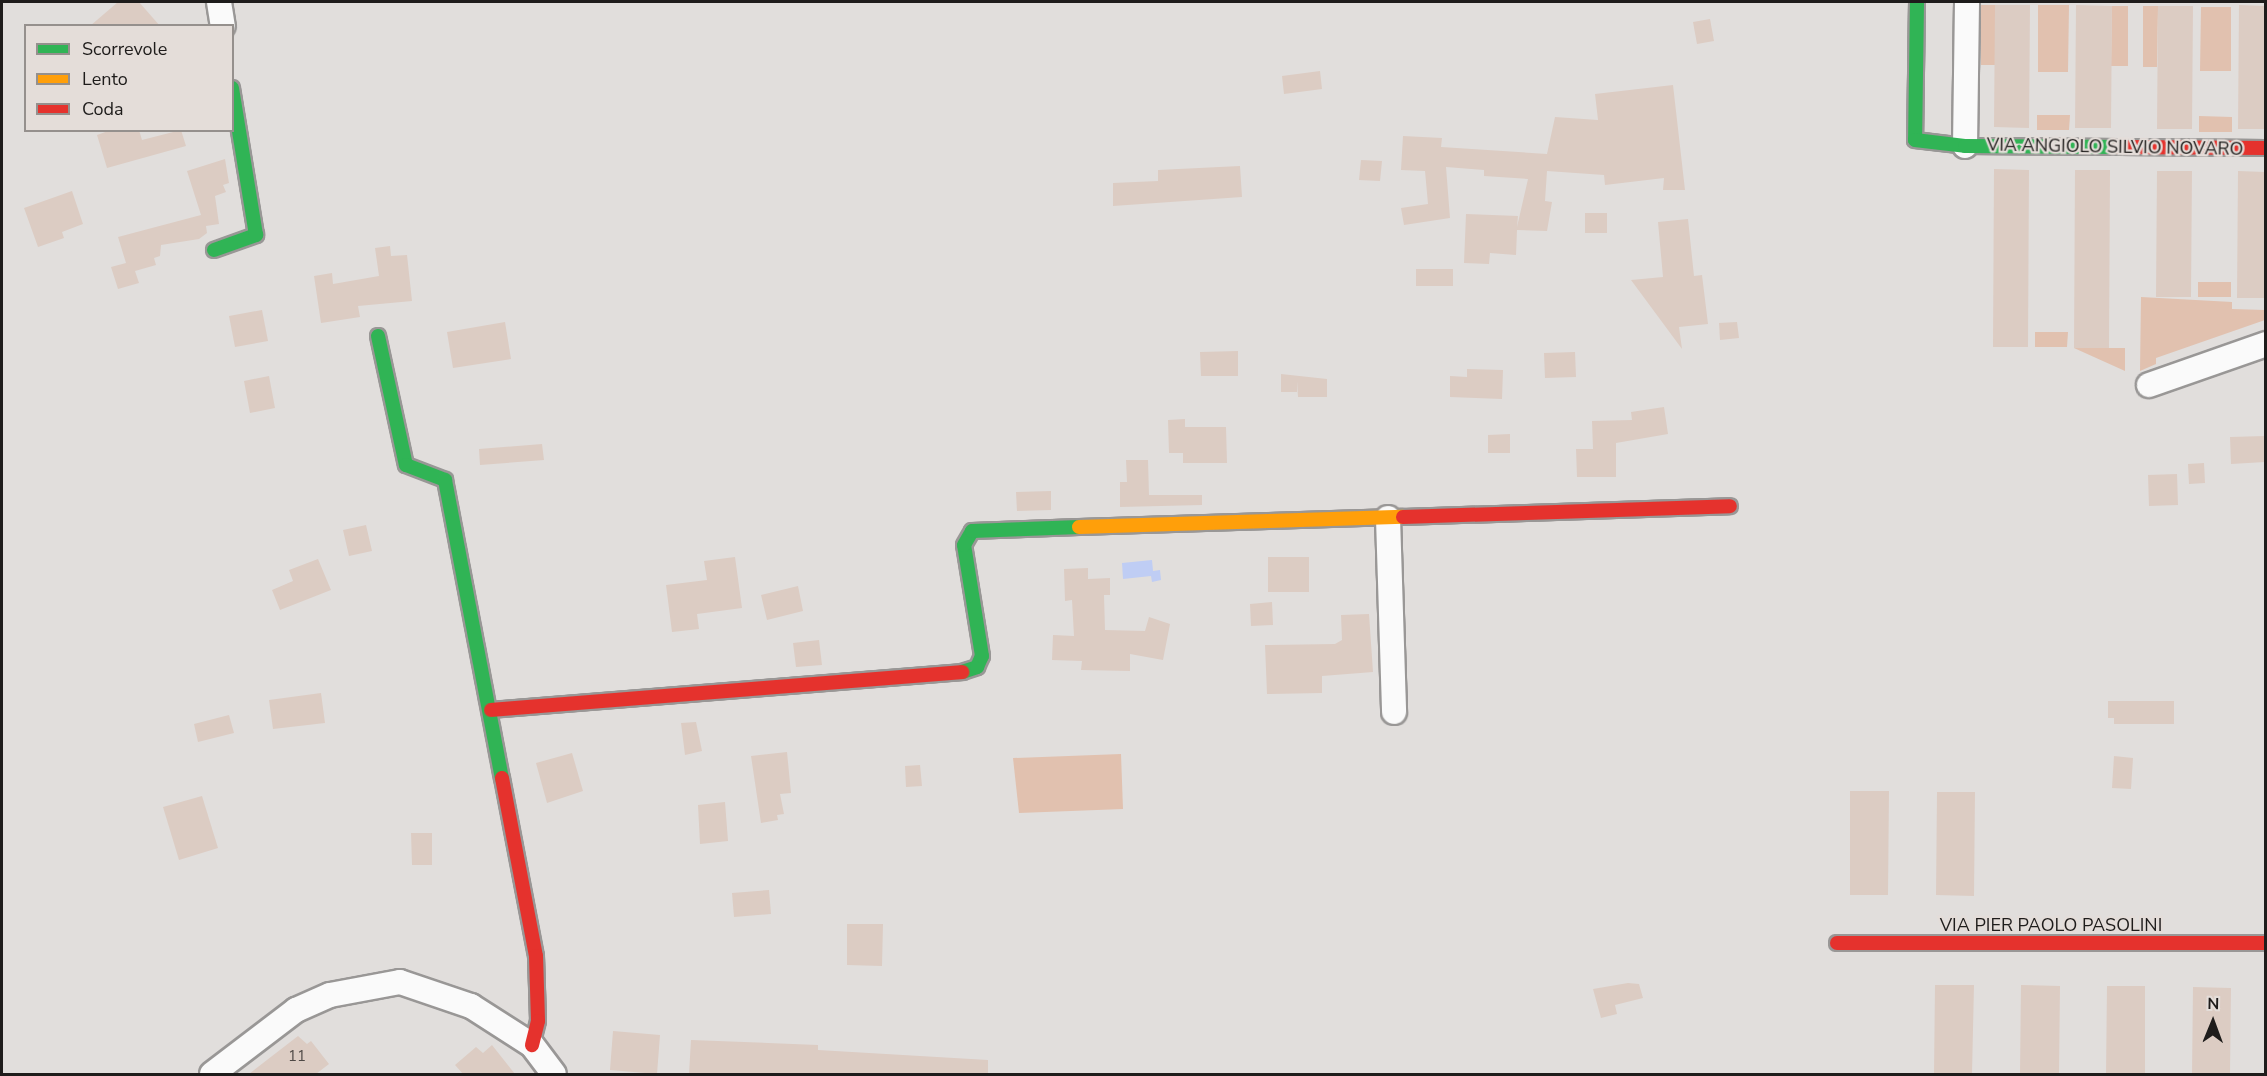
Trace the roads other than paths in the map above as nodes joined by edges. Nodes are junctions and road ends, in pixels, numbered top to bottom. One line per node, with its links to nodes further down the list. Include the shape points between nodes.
1 (219, 2): 4 (street)
2 (1917, 2): 6 (street, VIA ANGIOLO SILVIO NOVARO, via 1915,140)
3 (1966, 2): 6 (street, VIA ANGIOLO SILVIO NOVARO)
4 (223, 24)
5 (234, 100): 8 (street, via 256,235)
6 (1965, 146): 7 (street, VIA ANGIOLO SILVIO NOVARO)
7 (2265, 148)
8 (214, 250)
9 (378, 336): 14 (street, via 406,465 445,480)
10 (2265, 344): 11 (street)
11 (2149, 386)
12 (1730, 506): 13 (street)
13 (1388, 518): 14 (street, via 972,531 964,545 982,656 977,667 966,672); 15 (street)
14 (491, 710): 18 (street, via 536,956 538,1021)
15 (1394, 712)
16 (1837, 943): 17 (street, VIA PIER PAOLO PASOLINI)
17 (2265, 943)
18 (532, 1045): 19 (street, via 471,1006 399,982 330,995 296,1010); 20 (street)
19 (212, 1074)
20 (554, 1074)

